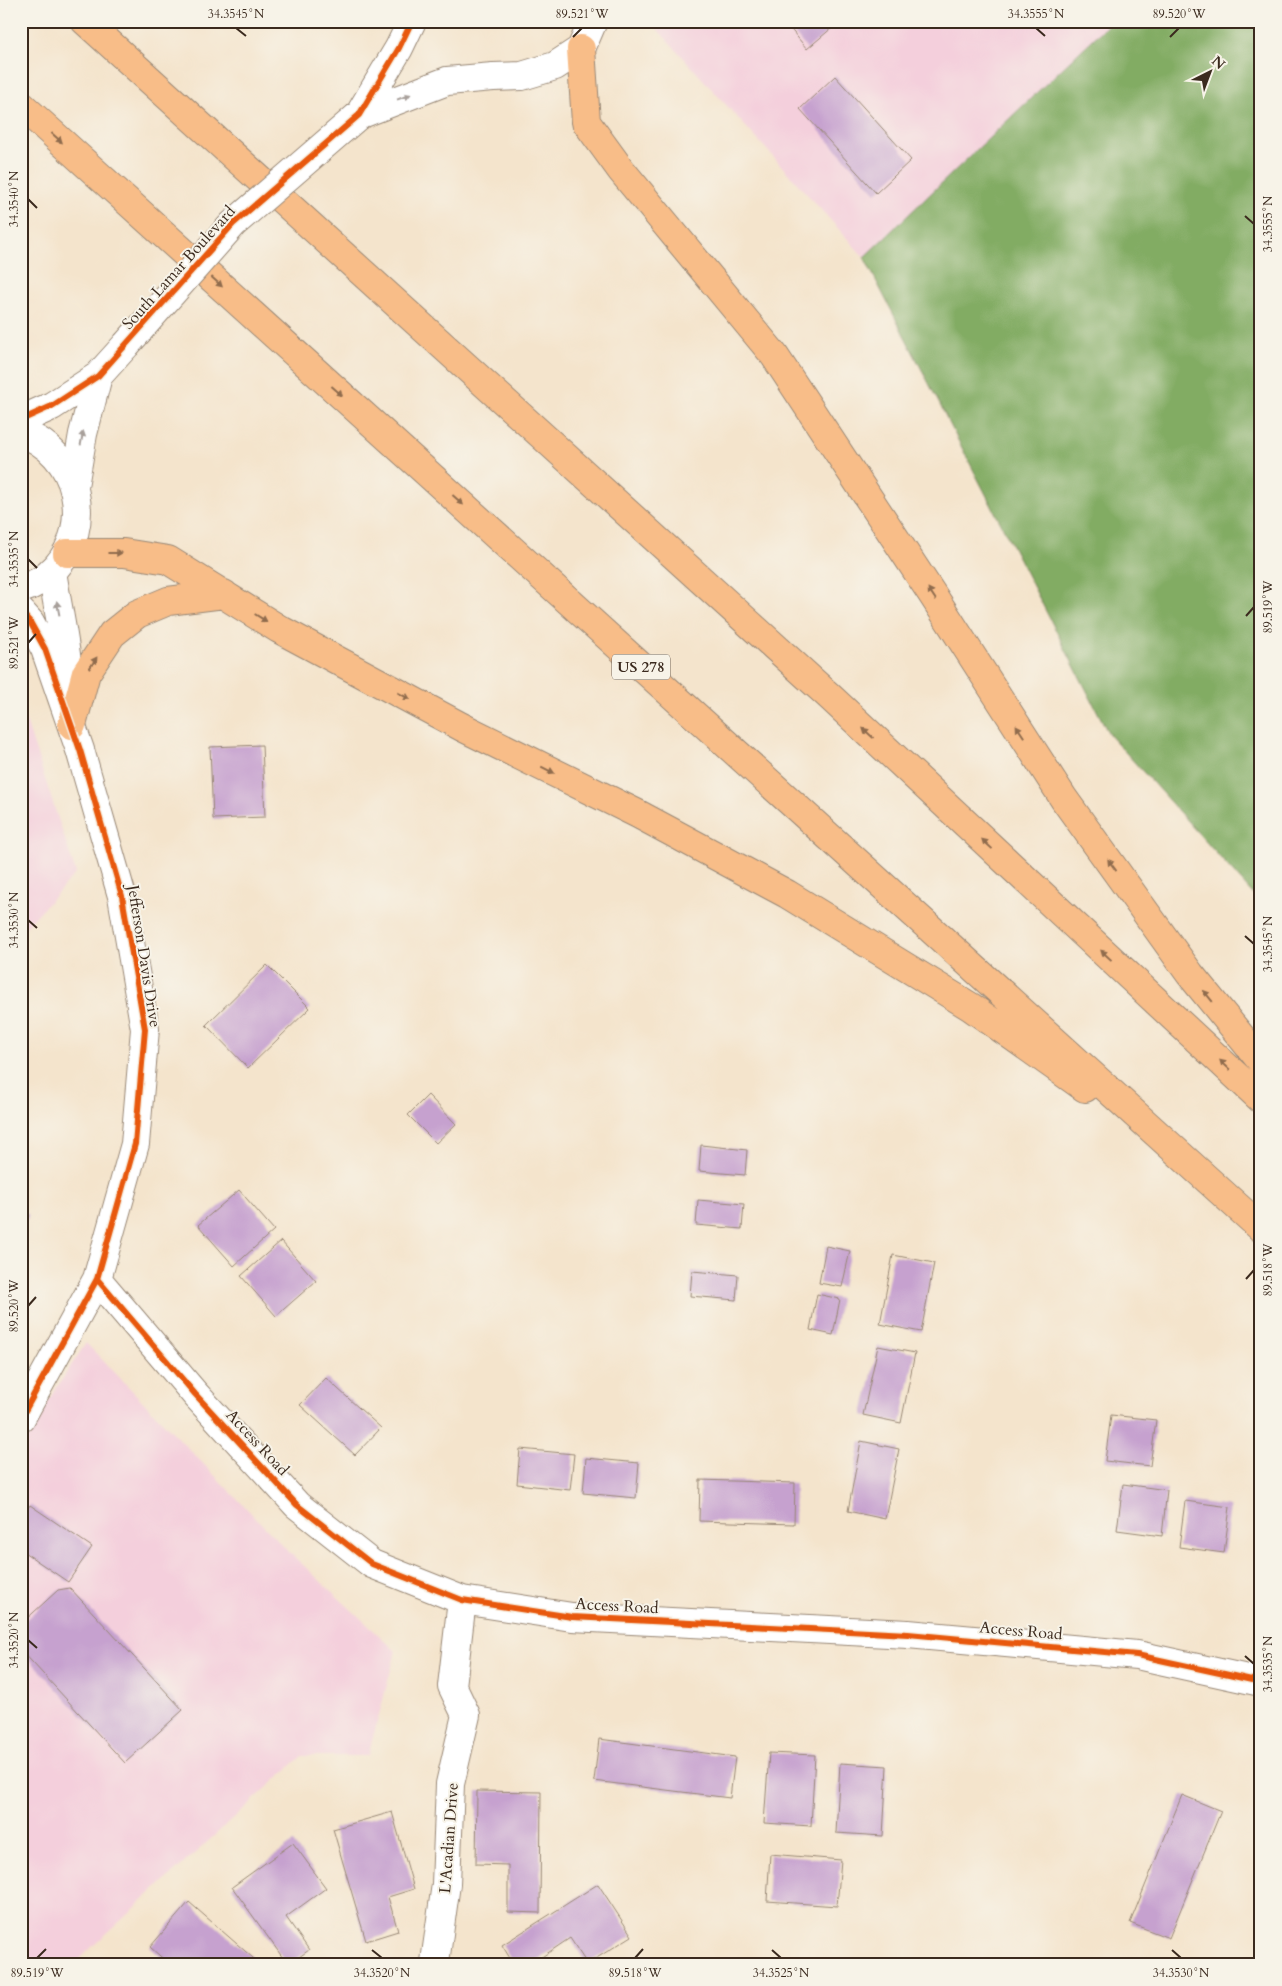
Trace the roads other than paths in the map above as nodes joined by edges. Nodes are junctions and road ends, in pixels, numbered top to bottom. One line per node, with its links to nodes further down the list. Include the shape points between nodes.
1 (85, 21): 17 (highway, one-way to 1, via 835,702)
2 (412, 21): 6 (street, South Lamar Boulevard)
3 (593, 21): 4 (street)
4 (581, 49): 6 (street, South Lamar Boulevard, one-way to 4, via 447,81 522,76 555,66); 16 (highway, one-way to 4, via 1190,974 1064,799 774,355 621,170 586,122)
5 (21, 105): 18 (highway, US 278, one-way to 18)
6 (359, 114): 7 (street, South Lamar Boulevard, bridge, via 233,224)
7 (98, 376): 8 (street, South Lamar Boulevard, via 52,406); 10 (street, South Lamar Boulevard, one-way to 7)
8 (21, 420)
9 (21, 433): 10 (street, via 48,447 63,464)
10 (74, 486): 11 (street, via 78,508 75,531)
11 (59, 562): 12 (street, via 31,586); 13 (highway, one-way to 13, via 124,553 168,560); 15 (street, Jefferson Davis Drive, one-way to 11, via 67,651 57,604)
12 (21, 589)
13 (224, 594): 15 (highway, one-way to 13, via 86,673 112,634 137,614 168,601); 18 (highway, one-way to 18, via 279,629 462,727 638,814 787,894 971,1007)
14 (21, 612): 15 (street, Jefferson Davis Drive, via 45,649)
15 (72, 725): 20 (street, Jefferson Davis Drive, via 122,896 145,1029 135,1144)
16 (1261, 1061)
17 (1261, 1099)
18 (1189, 1162): 19 (highway, US 278)
19 (1261, 1228)
20 (97, 1279): 21 (street, Jefferson Davis Drive); 22 (street, Access Road, via 194,1394 297,1505 372,1564)
21 (21, 1418)
22 (462, 1600): 23 (street, Access Road, via 572,1617 908,1634 1138,1655); 24 (street, L'Acadian Drive, via 452,1686 466,1715 450,1784 446,1884)
23 (1261, 1682)
24 (429, 1964)

